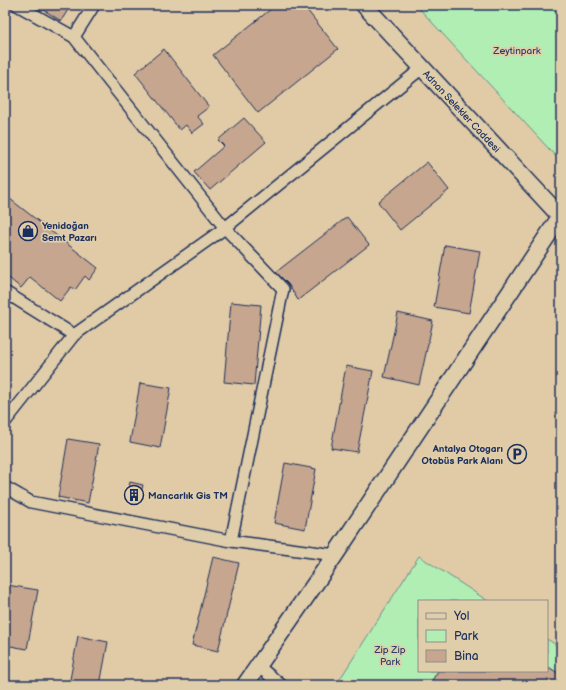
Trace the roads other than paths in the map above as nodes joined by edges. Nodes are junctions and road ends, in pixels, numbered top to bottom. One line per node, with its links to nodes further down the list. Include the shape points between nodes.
1 (17, 5): 4 (street)
2 (94, 5): 4 (street)
3 (364, 5): 5 (street, Adnan Selekler Caddesi)
4 (74, 37): 7 (street)
5 (422, 68): 6 (street, Adnan Selekler Caddesi); 7 (street)
6 (561, 217): 13 (street)
7 (225, 228): 9 (street); 12 (street, via 283,289)
8 (5, 292): 9 (street)
9 (74, 335): 10 (street)
10 (5, 422)
11 (5, 487): 12 (street, via 31,502)
12 (230, 541): 13 (street)
13 (335, 555): 14 (street)
14 (258, 666): 15 (street); 16 (street)
15 (244, 685)
16 (281, 685)

